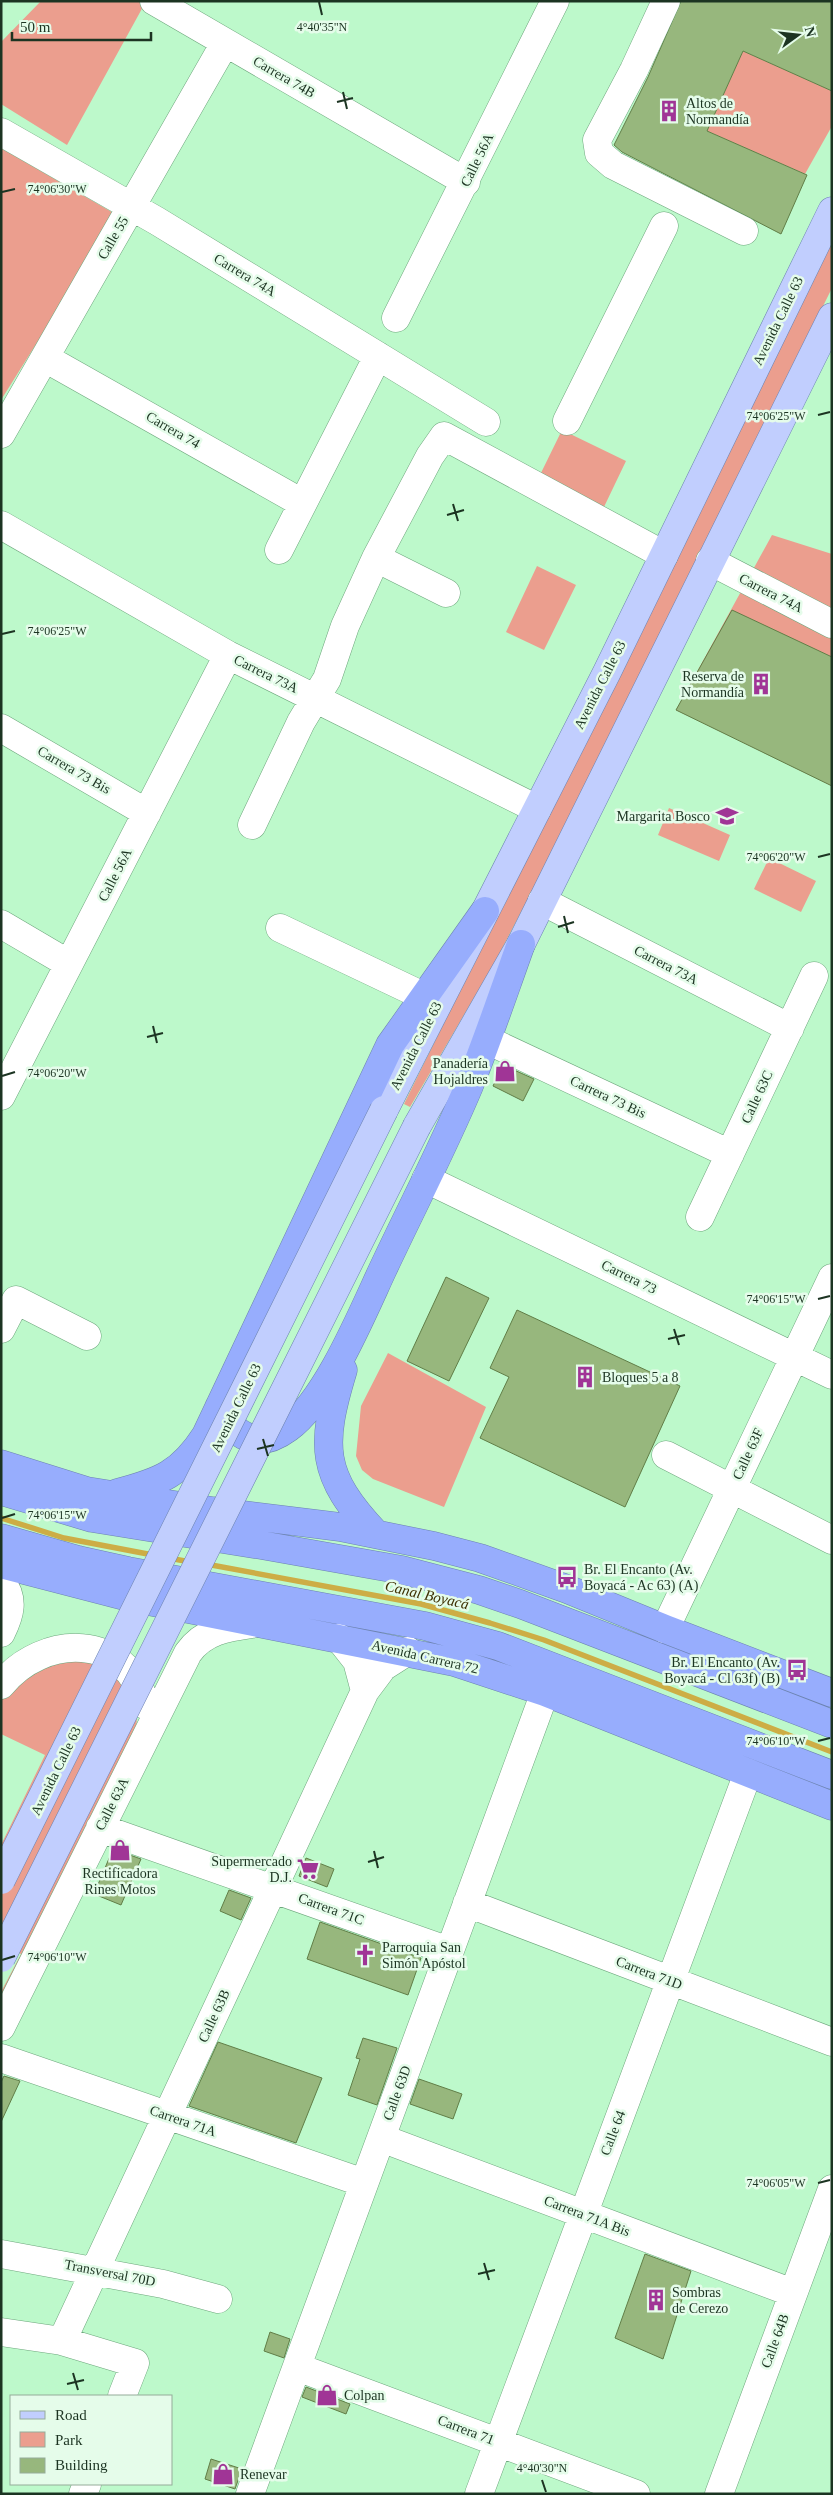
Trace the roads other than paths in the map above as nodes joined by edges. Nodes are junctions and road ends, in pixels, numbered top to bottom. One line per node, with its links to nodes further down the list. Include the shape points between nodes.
1 (154, 1): 4 (street, Carrera 74B)
2 (666, 1): 10 (street, via 597,140 599,153 613,166)
3 (555, 2): 6 (street, Calle 56A)
4 (225, 43): 6 (street, Carrera 74B); 7 (street, Calle 55)
5 (1, 132): 7 (street, Carrera 74A)
6 (466, 182): 12 (street, Calle 56A)
7 (131, 207): 13 (street, Carrera 74A); 14 (street, Calle 55)
8 (832, 211): 23 (main road, Avenida Calle 63)
9 (664, 226): 16 (street)
10 (744, 231)
11 (832, 317): 25 (main road)
12 (396, 318)
13 (378, 356): 15 (street, Carrera 74A); 20 (street)
14 (45, 358): 18 (street, Calle 55); 20 (street, Carrera 74)
15 (460, 406): 17 (street, Carrera 74A); 19 (street)
16 (567, 421)
17 (486, 422)
18 (1, 434)
19 (444, 436): 23 (street); 24 (street)
20 (302, 503): 22 (street)
21 (1, 525): 28 (street, Carrera 73A)
22 (279, 550)
23 (664, 555): 31 (main road, Avenida Calle 63)
24 (376, 558): 26 (street); 29 (street)
25 (710, 561): 27 (street, Carrera 74A); 34 (main road)
26 (446, 593)
27 (832, 624)
28 (228, 655): 29 (street, Carrera 73A); 32 (street, Calle 56A)
29 (316, 699): 31 (street, Carrera 73A); 33 (street, via 301,722)
30 (1, 728): 32 (street, Carrera 73 Bis)
31 (537, 809): 35 (main road, Avenida Calle 63)
32 (147, 813): 39 (street, Calle 56A)
33 (252, 825)
34 (542, 902): 38 (main road); 42 (street, Carrera 73A)
35 (485, 911): 41 (highway)
36 (1, 924): 39 (street)
37 (280, 928): 41 (street)
38 (521, 944): 43 (highway); 87 (main road, bridge, via 417,1126)
39 (69, 964): 44 (street, Calle 56A)
40 (814, 976): 42 (street, Calle 63C)
41 (431, 1000): 54 (highway, via 390,1044 378,1067); 83 (main road, Avenida Calle 63, bridge, via 384,1110)
42 (790, 1028): 45 (street, Calle 63C)
43 (487, 1040): 45 (street, Carrera 73 Bis); 46 (highway)
44 (1, 1096)
45 (730, 1154): 47 (street, Calle 63C)
46 (426, 1178): 49 (highway); 52 (street, Carrera 73)
47 (700, 1217)
48 (832, 1278): 52 (street, Calle 63F)
49 (358, 1322): 54 (highway, via 322,1388 287,1429 274,1436 249,1439 237,1434); 60 (highway, via 332,1408 327,1435 328,1454 340,1490 353,1510)
50 (1, 1329): 51 (street, via 16,1300)
51 (87, 1336)
52 (795, 1356): 53 (street, Carrera 73); 57 (street, Calle 63F)
53 (832, 1375)
54 (219, 1407): 59 (highway, via 206,1435 169,1476)
55 (666, 1455): 57 (street)
56 (1, 1464): 59 (highway, via 72,1487)
57 (732, 1488): 62 (street); 67 (street, Calle 63F)
58 (1, 1491): 77 (highway, via 92,1518 385,1567 479,1590)
59 (110, 1495): 60 (highway)
60 (376, 1534): 67 (highway, via 434,1546 520,1571)
61 (1, 1538): 63 (highway, Avenida Carrera 72)
62 (832, 1540)
63 (70, 1558): 64 (highway); 65 (highway); 80 (highway, Avenida Carrera 72, via 459,1634 498,1646)
64 (7, 1572): 65 (highway, Avenida Carrera 72); 68 (street, via 11,1610)
65 (103, 1591): 66 (highway, Avenida Carrera 72)
66 (258, 1623): 69 (highway, Avenida Carrera 72); 78 (street, Calle 63A, via 215,1632 196,1642)
67 (665, 1629): 71 (highway)
68 (1, 1633)
69 (339, 1638): 70 (highway, Avenida Carrera 72); 73 (street, via 357,1661)
70 (408, 1651): 73 (street, Calle 63B, via 383,1667); 74 (highway, Avenida Carrera 72, via 454,1662)
71 (787, 1676): 75 (highway); 76 (highway)
72 (1, 1685): 78 (street, via 27,1661 59,1648 77,1648 108,1656 134,1677 142,1693 146,1722)
73 (365, 1691): 84 (street, Calle 63B)
74 (544, 1692): 79 (highway, Avenida Carrera 72); 85 (street, Calle 63D)
75 (832, 1693)
76 (832, 1716)
77 (832, 1724)
78 (142, 1744): 82 (street, Calle 63A)
79 (748, 1773): 81 (highway, Avenida Carrera 72); 88 (street, Calle 64)
80 (832, 1775)
81 (832, 1806)
82 (100, 1828): 84 (street, Carrera 71C); 89 (street, Calle 63A)
83 (1, 1880)
84 (273, 1888): 86 (street, Carrera 71C); 92 (street, Calle 63B)
85 (467, 1903): 86 (street, Calle 63D); 88 (street, Carrera 71D)
86 (449, 1951): 93 (street, Calle 63D)
87 (1, 1958)
88 (670, 1981): 90 (street, Carrera 71D); 96 (street, Calle 64)
89 (1, 2026)
90 (832, 2042)
91 (1, 2058): 92 (street, Carrera 71A)
92 (167, 2116): 94 (street, Carrera 71A); 98 (street, Calle 63B)
93 (380, 2138): 94 (street, Calle 63D); 96 (street, Carrera 71A Bis)
94 (364, 2183): 103 (street, Calle 63D)
95 (832, 2189): 99 (street, Calle 64B)
96 (583, 2214): 99 (street, Carrera 71A Bis); 105 (street, Calle 64)
97 (1, 2254): 98 (street, Transversal 70D)
98 (95, 2270): 100 (street, Transversal 70D); 102 (street, Calle 63B)
99 (793, 2293): 109 (street, Calle 64B)
100 (218, 2298)
101 (2, 2333): 102 (street)
102 (62, 2340): 104 (street, via 135,2363)
103 (296, 2366): 105 (street, Carrera 71); 106 (street, Calle 63D)
104 (122, 2395)
105 (498, 2442): 107 (street, Calle 64); 108 (street, Carrera 71)
106 (250, 2494)
107 (479, 2494)
108 (636, 2494)
109 (719, 2494)

